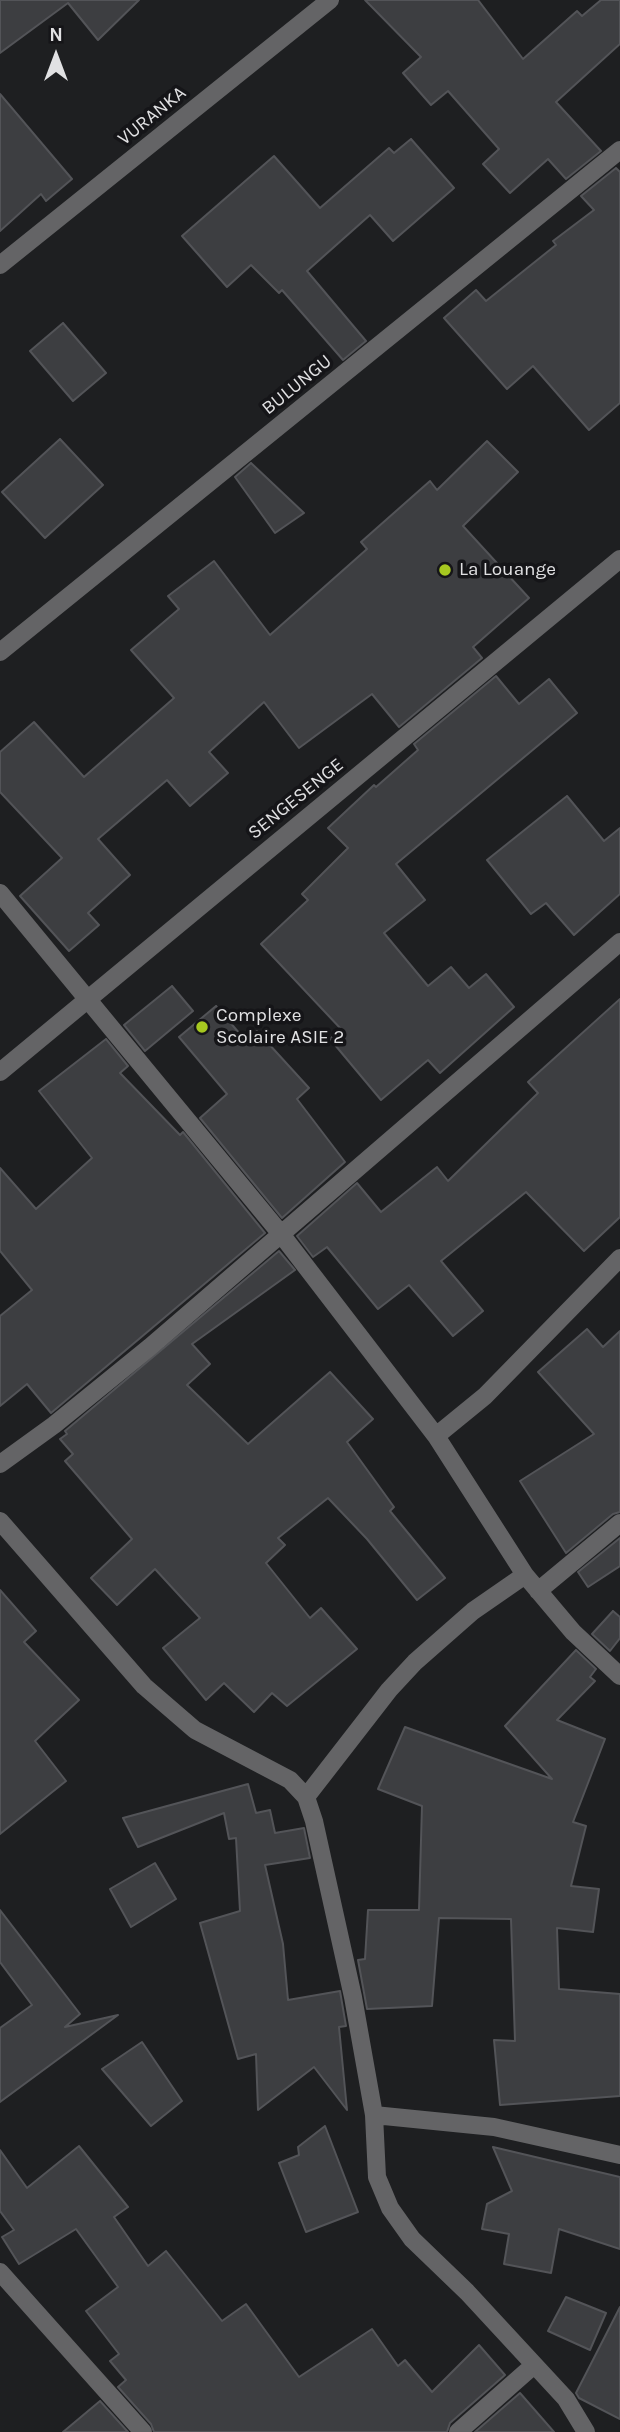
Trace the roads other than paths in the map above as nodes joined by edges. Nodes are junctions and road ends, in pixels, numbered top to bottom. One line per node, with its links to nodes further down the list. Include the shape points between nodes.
1 (330, 0): 3 (street, VURANKA)
2 (620, 150): 5 (street, BULUNGU)
3 (0, 265)
4 (620, 559): 8 (street, SENGESENGE)
5 (0, 652)
6 (0, 893): 8 (street)
7 (620, 942): 10 (street)
8 (87, 997): 9 (street, SENGESENGE); 10 (street)
9 (0, 1072)
10 (281, 1234): 12 (street); 13 (street, via 150,1347)
11 (620, 1258): 12 (street, via 485,1396)
12 (436, 1436): 16 (street)
13 (0, 1464)
14 (0, 1521): 19 (street, via 144,1686 195,1730 290,1780)
15 (620, 1523): 17 (street)
16 (526, 1574): 17 (street); 19 (street, via 473,1611 415,1662)
17 (538, 1591): 18 (street)
18 (620, 1676)
19 (306, 1797): 20 (street, via 353,1997)
20 (374, 2115): 21 (street, via 495,2127); 23 (street, via 377,2177 390,2208 412,2239)
21 (620, 2155)
22 (0, 2272): 24 (street)
23 (534, 2365): 25 (street); 26 (street, via 566,2399)
24 (143, 2432)
25 (458, 2432)
26 (586, 2432)

